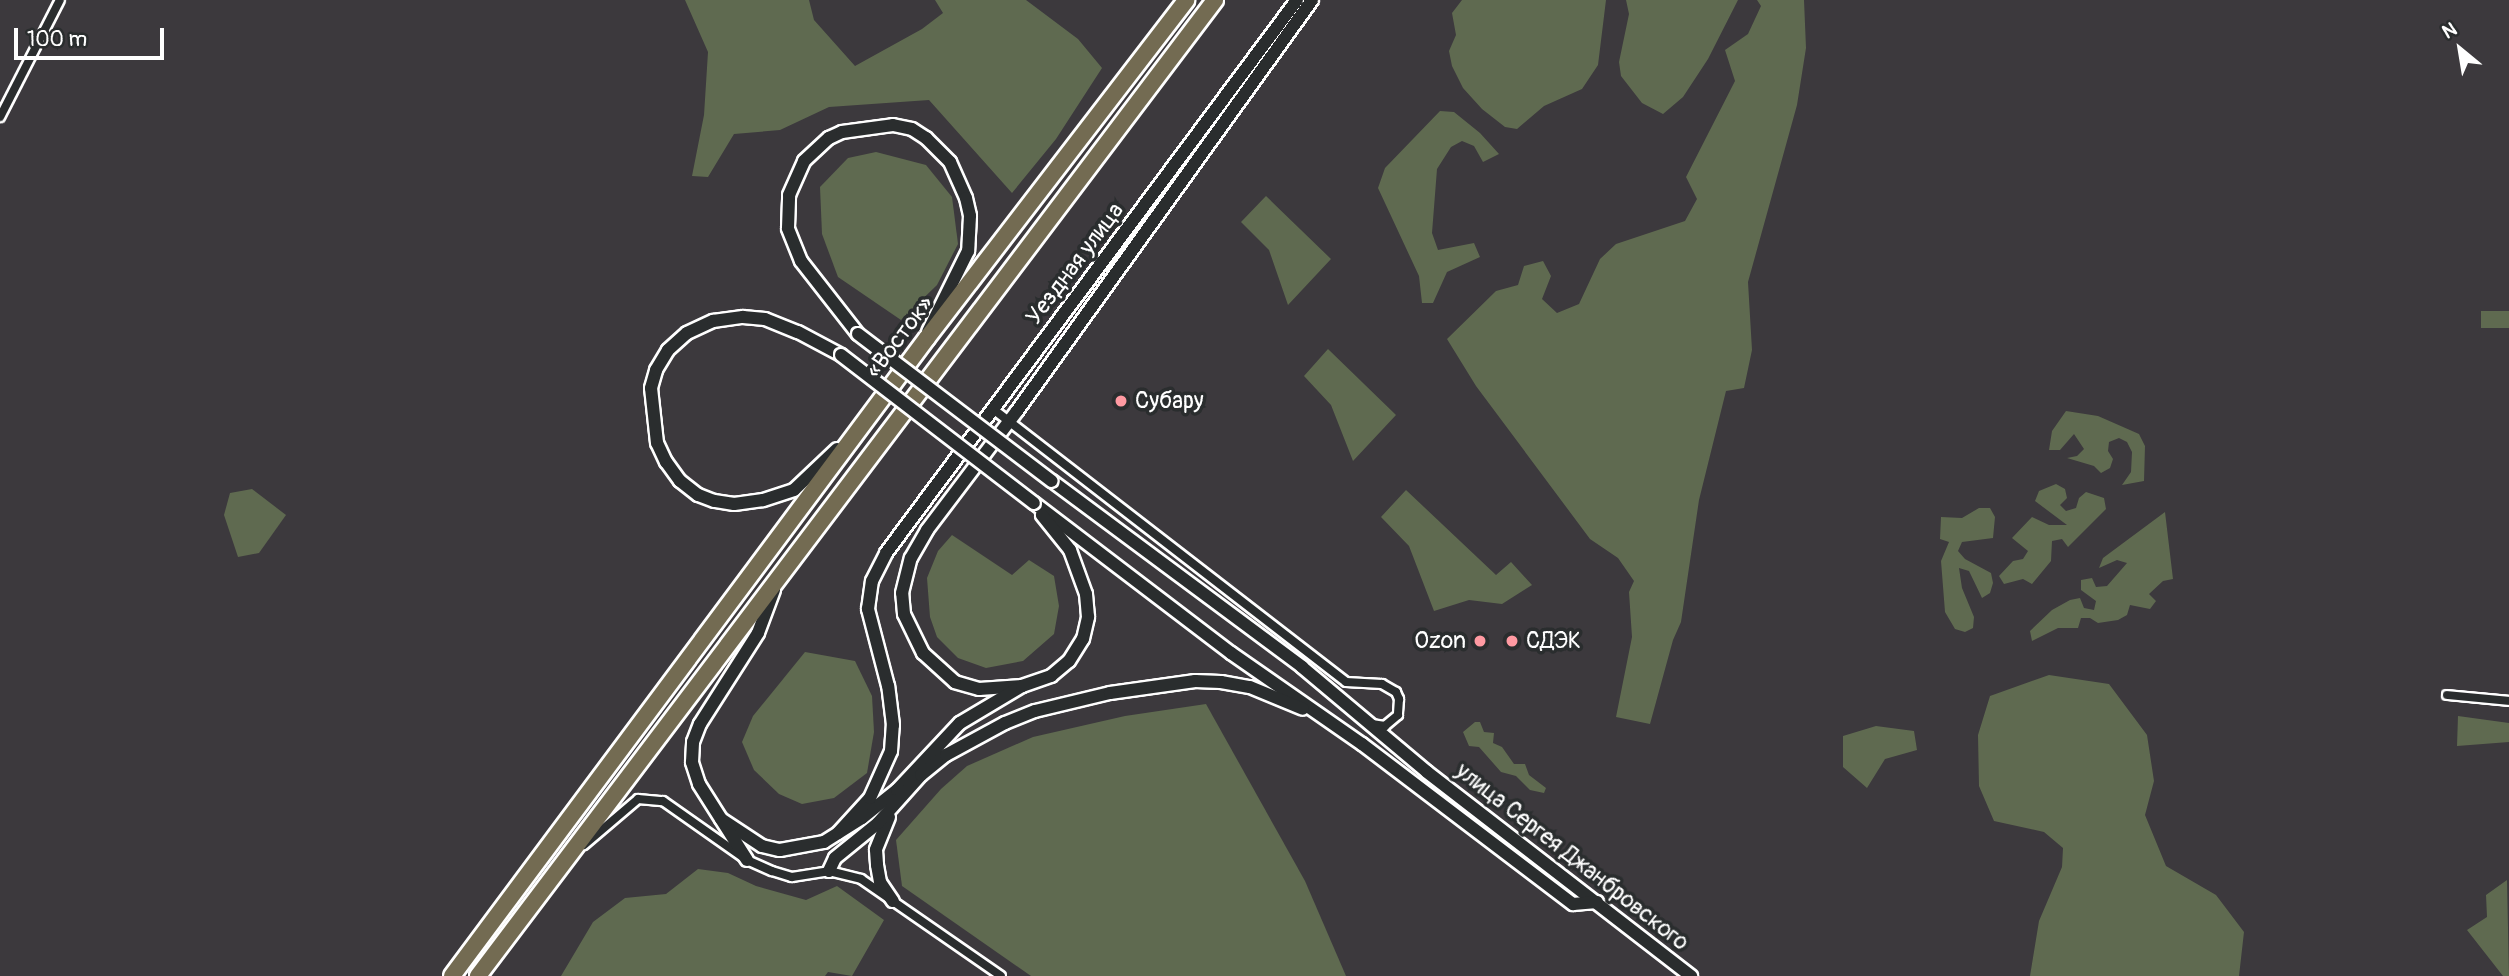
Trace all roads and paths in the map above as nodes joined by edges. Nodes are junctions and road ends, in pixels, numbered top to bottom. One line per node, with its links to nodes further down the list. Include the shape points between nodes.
1 (60, 0): 6 (street)
2 (1186, 0): 7 (highway, «Восток»)
3 (1214, 0): 12 (highway)
4 (1297, 0): 8 (street, Уездная улица)
5 (1312, 0): 9 (street, Уездная улица)
6 (0, 117)
7 (927, 338): 10 (highway, «Восток»); 18 (street, улица Сергея Джанбровского, bridge, via 930,323 968,251 970,216 959,178 944,155 912,129 893,125 842,132 804,161 789,194 788,228 801,261 858,334)
8 (993, 409): 9 (street); 23 (street, Уездная улица, via 886,553 872,582 868,609 888,686 891,751 870,798)
9 (1010, 422): 13 (street, Уездная улица, via 927,530 911,558 902,593 911,634 936,668 955,682 979,689); 17 (street, via 1346,682 1382,684 1396,692 1400,707)
10 (862, 428): 11 (street, bridge, via 793,490 764,500 734,503 698,495 680,481 657,443 651,388 668,350 687,332 713,321 765,319 841,355); 29 (highway, «Восток»)
11 (1034, 503): 13 (street, via 1070,550 1079,569 1088,617 1083,639 1069,661 1051,676); 16 (street)
12 (776, 584): 22 (street, via 758,633 693,742 692,762 699,784); 24 (highway)
13 (1022, 686): 20 (street, via 960,723)
14 (2447, 695): 15 (street)
15 (2509, 701)
16 (1323, 717): 21 (street, via 1250,687 1221,682 1171,684 1097,696 1035,711 976,737 921,775); 28 (street, via 1573,904)
17 (1393, 722): 18 (street); 19 (street)
18 (1373, 724): 19 (street, улица Сергея Джанбровского)
19 (1403, 751): 28 (street, улица Сергея Джанбровского)
20 (913, 773): 21 (street); 23 (street, via 880,804)
21 (894, 808): 26 (street, via 835,858); 27 (street, via 876,850 880,882)
22 (721, 820): 23 (street, via 762,846 780,850 824,842); 25 (street)
23 (838, 833)
24 (570, 855): 25 (street, via 604,830 629,803 645,798 682,813); 30 (highway)
25 (747, 860): 26 (street, via 792,877)
26 (829, 871): 27 (street, via 861,879)
27 (894, 901): 31 (street)
28 (1597, 902): 32 (street, улица Сергея Джанбровского)
29 (452, 976)
30 (478, 976)
31 (1001, 976)
32 (1691, 976)

